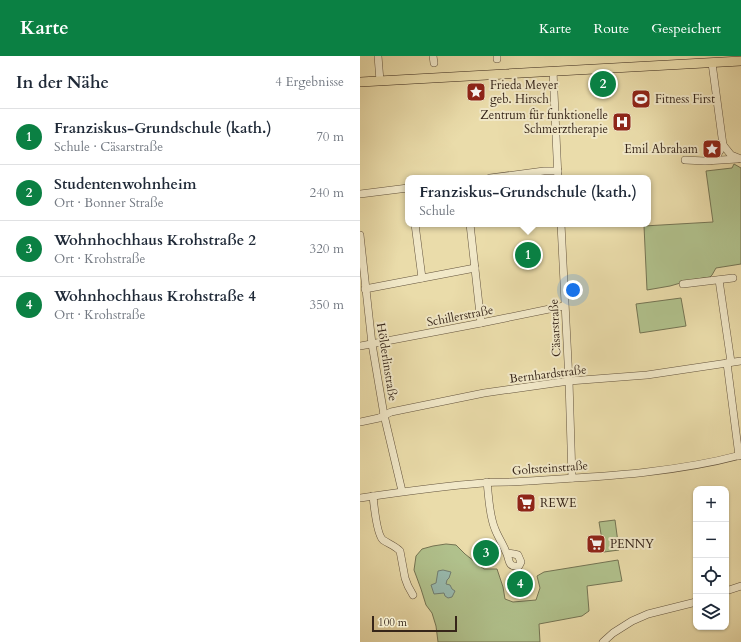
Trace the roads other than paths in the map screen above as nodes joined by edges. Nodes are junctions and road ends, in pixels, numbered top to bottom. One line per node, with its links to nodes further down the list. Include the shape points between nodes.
1 (378, 56): 5 (street)
2 (741, 61): 3 (main road)
3 (712, 62): 4 (main road); 7 (street)
4 (553, 71): 5 (main road); 11 (street)
5 (380, 81): 6 (main road)
6 (360, 82)
7 (723, 145): 8 (street, via 731,155); 10 (street)
8 (741, 159): 10 (street)
9 (685, 160): 10 (street)
10 (712, 160)
11 (558, 174): 12 (street, via 544,171)
12 (513, 175)
13 (405, 188): 14 (street)
14 (360, 194)
15 (415, 227): 21 (street)
16 (470, 227): 19 (street)
17 (561, 227): 26 (street, Cäsarstraße)
18 (360, 235): 20 (street, Hölderlinstraße)
19 (475, 268): 21 (street); 27 (street)
20 (362, 273): 25 (street, Hölderlinstraße)
21 (422, 278): 25 (street)
22 (733, 278): 23 (street)
23 (719, 280): 24 (street); 31 (street)
24 (684, 284)
25 (365, 289): 28 (street, Hölderlinstraße)
26 (564, 306): 27 (street, Schillerstraße); 32 (street, Cäsarstraße)
27 (481, 323): 28 (street, Schillerstraße)
28 (372, 344): 29 (street, Schillerstraße); 33 (street, Hölderlinstraße)
29 (360, 346)
30 (741, 361): 31 (street, Bernhardstraße)
31 (729, 362): 32 (street, Bernhardstraße, via 647,375); 35 (street)
32 (569, 381): 33 (street, Bernhardstraße, via 484,393); 36 (street, Cäsarstraße)
33 (384, 415): 34 (street, Bernhardstraße); 38 (street, Hölderlinstraße)
34 (360, 422)
35 (740, 455): 36 (street, Goltsteinstraße, via 670,469)
36 (572, 478): 37 (street, Goltsteinstraße)
37 (487, 482): 38 (street, Goltsteinstraße); 41 (street, via 493,525)
38 (402, 491): 39 (street, Goltsteinstraße)
39 (373, 496): 40 (street, Goltsteinstraße); 44 (street, via 379,535 400,551 405,578)
40 (360, 498)
41 (507, 553)
42 (741, 586): 43 (street)
43 (729, 590)
44 (413, 595)
45 (693, 603): 46 (street, via 648,614 632,621)
46 (603, 642)

